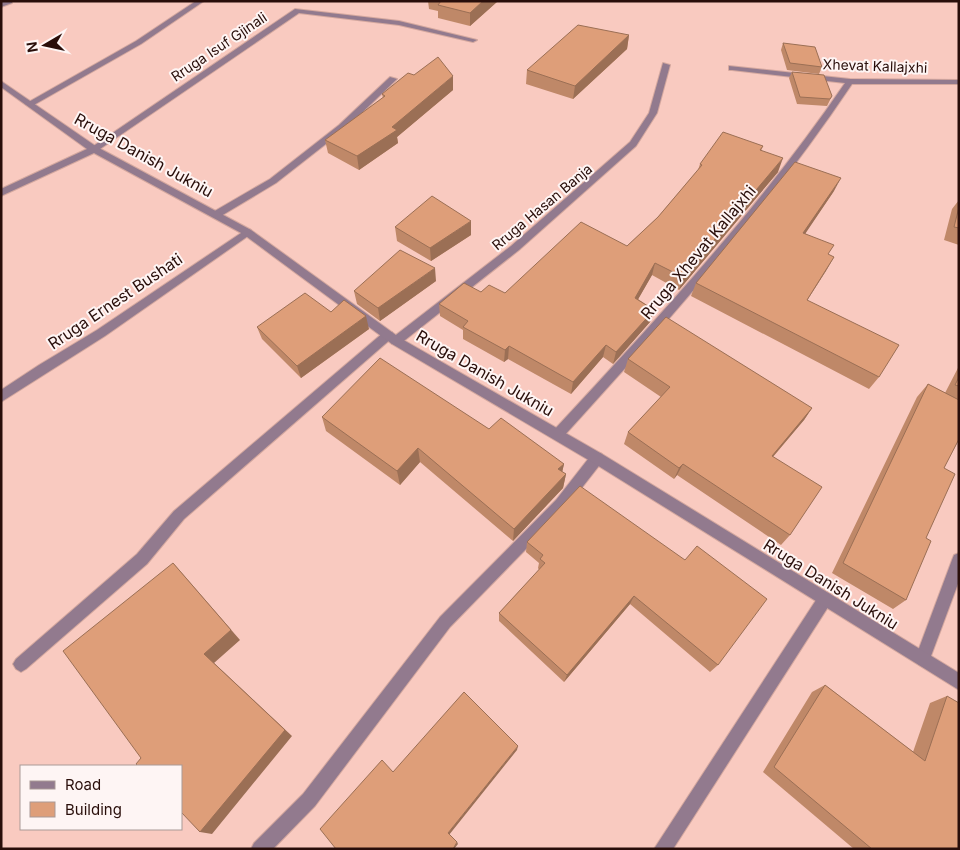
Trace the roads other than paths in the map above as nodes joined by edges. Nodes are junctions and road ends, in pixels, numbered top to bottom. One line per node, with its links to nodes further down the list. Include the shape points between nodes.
1 (9, 1): 3 (street)
2 (201, 1): 11 (street, via 121,52)
3 (1, 5)
4 (473, 40): 12 (street, Rruga Isuf Gjinali, via 399,24 298,11)
5 (666, 65): 16 (street, Rruga Hasan Banja, via 653,114 633,144 515,248)
6 (732, 68): 8 (street, Xhevat Kallajxhi)
7 (392, 79): 14 (street, via 342,127 273,181)
8 (850, 81): 9 (street, Xhevat Kallajxhi); 18 (street, Rruga Xhevat Kallajxhi, via 825,120 686,294)
9 (959, 82)
10 (1, 83): 11 (street, Rruga Danish Jukniu)
11 (29, 104): 12 (street, Rruga Danish Jukniu)
12 (94, 149): 13 (street, Rruga Isuf Gjinali); 14 (street, Rruga Danish Jukniu)
13 (1, 193)
14 (217, 214): 15 (street, Rruga Danish Jukniu)
15 (247, 232): 16 (street, Rruga Danish Jukniu); 17 (street, Rruga Ernest Bushati, via 101,333)
16 (392, 338): 18 (street, Rruga Danish Jukniu); 23 (street, Rruga Hasan Banja, via 179,515 142,559)
17 (1, 397)
18 (558, 434): 19 (street, Rruga Danish Jukniu)
19 (597, 458): 21 (street, Rruga Danish Jukniu); 25 (street, via 561,504 445,622 309,800)
20 (959, 560): 22 (street)
21 (825, 599): 22 (street, Rruga Danish Jukniu); 26 (street)
22 (923, 659): 24 (street, Rruga Danish Jukniu)
23 (21, 664)
24 (959, 682)
25 (260, 849)
26 (663, 849)

